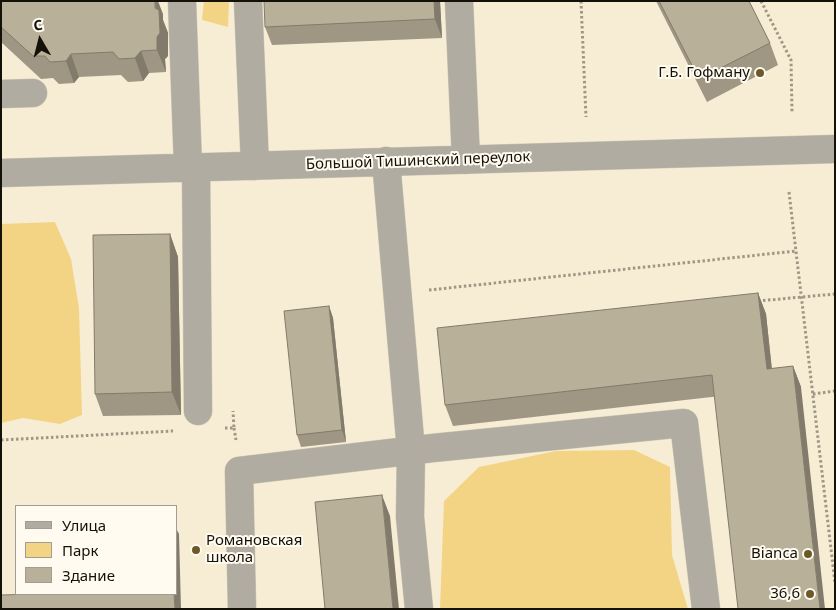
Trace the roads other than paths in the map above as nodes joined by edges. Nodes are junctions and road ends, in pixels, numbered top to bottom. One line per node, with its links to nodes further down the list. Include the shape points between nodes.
1 (182, 1): 10 (street)
2 (248, 1): 9 (street)
3 (460, 1): 7 (street)
4 (33, 93): 5 (street)
5 (1, 94)
6 (835, 149): 7 (street, Большой Тишинский переулок)
7 (466, 160): 8 (street, Большой Тишинский переулок)
8 (386, 162): 9 (street, Большой Тишинский переулок); 13 (street)
9 (255, 166): 10 (street, Большой Тишинский переулок)
10 (192, 168): 11 (street, Большой Тишинский переулок); 12 (street)
11 (1, 173)
12 (198, 411)
13 (411, 451): 14 (street, via 239,471); 15 (street, via 410,517); 16 (street, via 684,423)
14 (242, 609)
15 (419, 609)
16 (706, 609)

